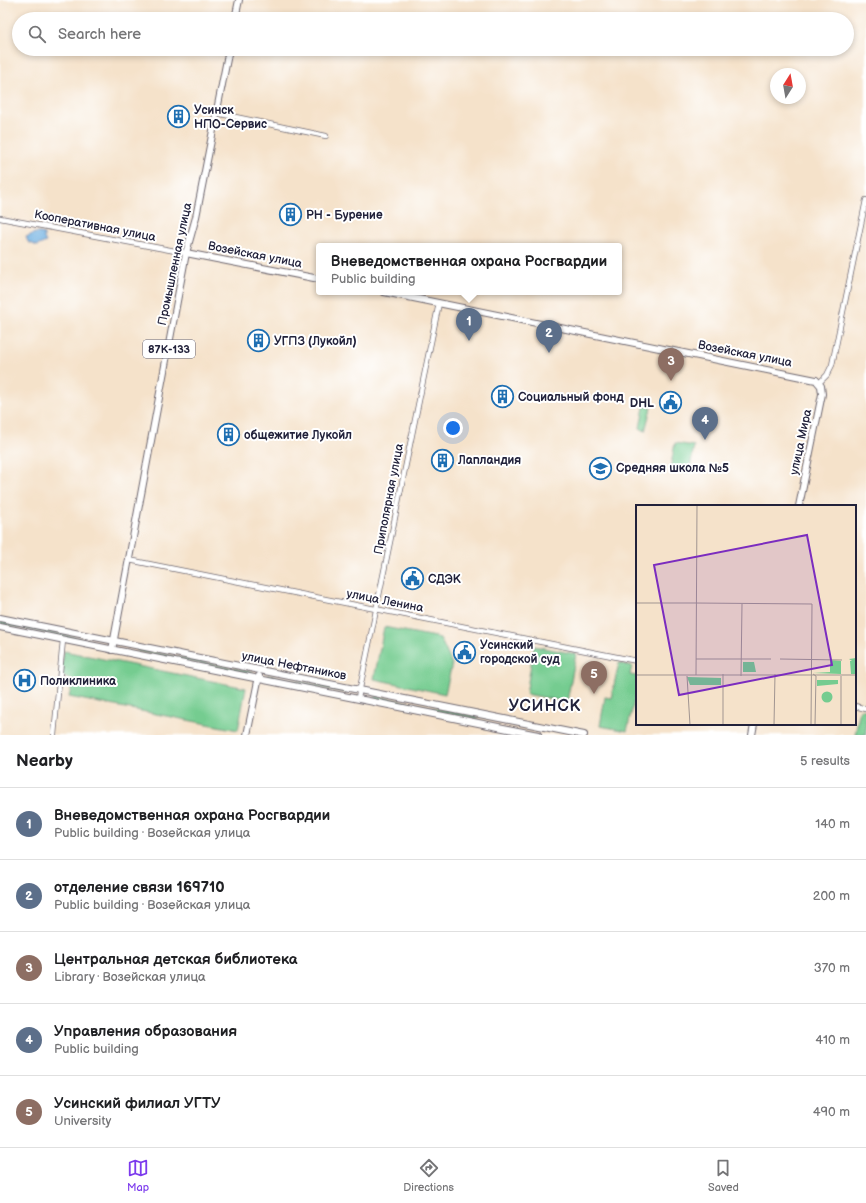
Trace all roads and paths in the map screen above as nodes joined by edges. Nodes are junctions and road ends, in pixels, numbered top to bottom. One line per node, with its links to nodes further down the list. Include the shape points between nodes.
1 (239, 0): 2 (main road)
2 (237, 12)
3 (228, 56): 4 (main road, Промышленная улица / 87К-133)
4 (216, 113): 5 (street); 8 (main road, Промышленная улица / 87К-133, via 196,217)
5 (326, 136)
6 (866, 200): 12 (street, via 832,365)
7 (0, 218): 8 (street, Кооперативная улица)
8 (186, 253): 9 (main road, Возейская улица); 14 (main road, Промышленная улица / 87К-133)
9 (316, 278)
10 (399, 295): 11 (main road, Возейская улица)
11 (439, 303): 12 (main road, Возейская улица); 15 (street, Приполярная улица)
12 (820, 382): 13 (main road, улица Мира, via 822,394)
13 (799, 505)
14 (129, 560): 15 (street, улица Ленина); 19 (main road, Промышленная улица / 87К-133)
15 (378, 609): 21 (street, улица Ленина); 24 (street, Приполярная улица)
16 (0, 618): 19 (main road, улица Нефтяников)
17 (0, 627): 18 (main road, улица Нефтяников)
18 (63, 640): 20 (main road, улица Нефтяников); 30 (street)
19 (113, 641): 20 (main road, Промышленная улица / 87К-133); 22 (main road, улица Нефтяников)
20 (112, 650): 23 (main road, улица Нефтяников)
21 (636, 661)
22 (260, 670): 23 (main road); 24 (main road, улица Нефтяников)
23 (259, 679): 25 (main road, улица Нефтяников); 31 (main road)
24 (360, 690): 25 (street, Приполярная улица); 29 (main road, улица Нефтяников)
25 (358, 698): 32 (main road, улица Нефтяников)
26 (856, 706): 27 (street)
27 (866, 709)
28 (754, 725): 34 (main road)
29 (542, 727): 32 (main road); 33 (main road, улица Нефтяников)
30 (54, 735)
31 (248, 735)
32 (539, 735)
33 (584, 735)
34 (752, 735)

